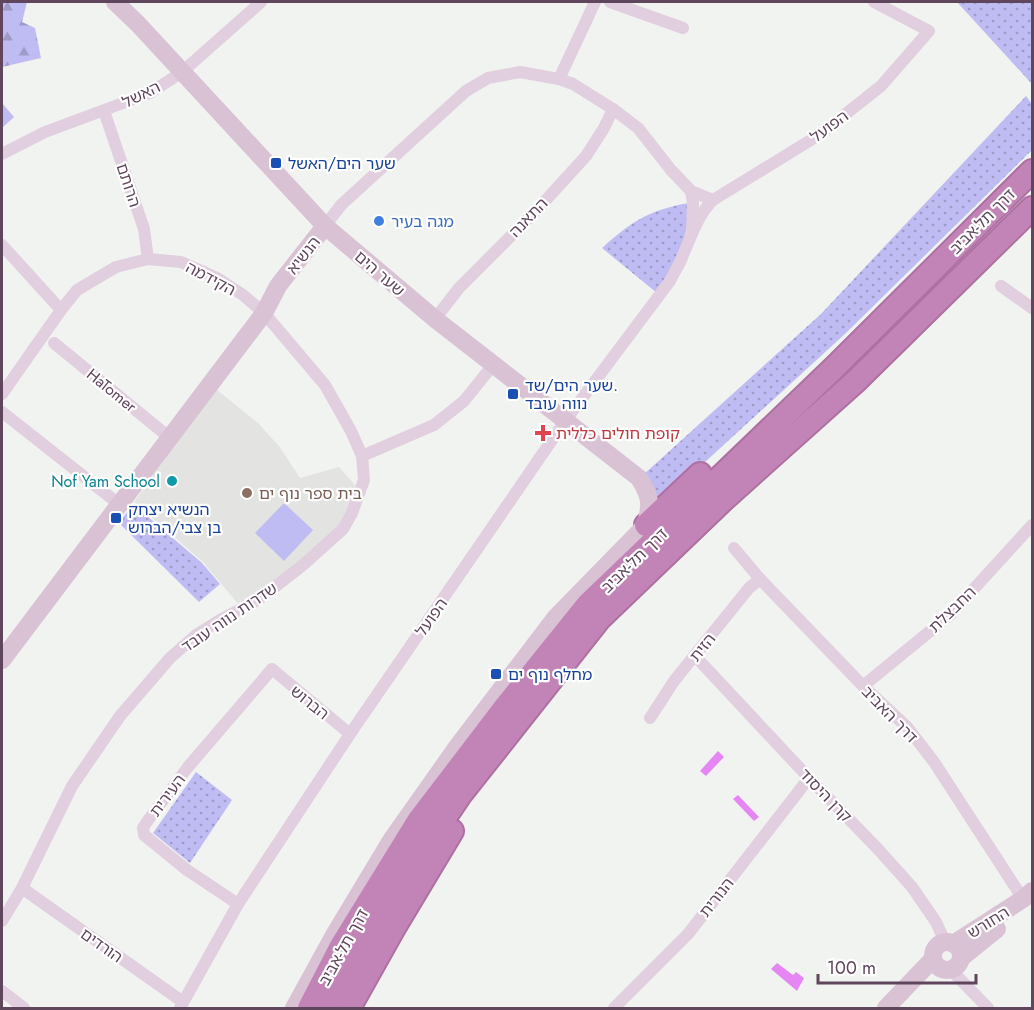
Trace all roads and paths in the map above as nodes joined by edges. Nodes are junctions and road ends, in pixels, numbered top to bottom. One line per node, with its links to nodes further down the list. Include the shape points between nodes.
1 (115, 2): 7 (street, שער הים)
2 (261, 2): 7 (street, האשל)
3 (595, 2): 8 (street)
4 (610, 2): 6 (street)
5 (874, 2): 15 (street, הפועל, via 929,31 881,86 819,135)
6 (683, 28)
7 (182, 72): 10 (street, האשל, via 150,93); 17 (street, שער הים)
8 (559, 80): 9 (street, הנשיא, via 573,84); 17 (street, הנשיא, via 520,72 488,78 466,91 341,205)
9 (613, 109): 14 (street, הנשיא, via 638,128); 25 (street, התאנה, via 586,156 459,288)
10 (104, 111): 11 (street, האשל, via 45,132); 20 (street, הרותם, via 144,229)
11 (2, 154)
12 (1032, 160): 34 (highway)
13 (1032, 171): 55 (highway, דרך תל-אביב, via 588,604 418,821 341,946)
14 (691, 191): 15 (street); 18 (street, הפועל)
15 (713, 200): 18 (street, הפועל)
16 (1032, 208): 42 (highway, דרך תל-אביב, via 857,380 600,618)
17 (325, 226): 24 (street, הנשיא, via 279,286); 25 (street, שער הים)
18 (692, 232): 30 (street, הפועל, via 670,281)
19 (2, 245): 23 (street)
20 (148, 259): 23 (street, הקידמה, via 116,267 77,290); 24 (street, הקידמה, via 181,262 217,278)
21 (1001, 286): 22 (street)
22 (1032, 308)
23 (61, 310): 28 (street, הקידמה)
24 (264, 313): 31 (street, הנשיא); 32 (street, הקידמה, via 325,385)
25 (435, 319): 27 (street, שער הים)
26 (54, 343): 31 (street, HaTomer)
27 (493, 366): 30 (street, שער הים); 32 (street, via 464,401 434,425)
28 (2, 394)
29 (2, 412): 33 (street)
30 (565, 421): 34 (street, שער הים, via 639,478 649,493); 44 (street, הפועל)
31 (170, 438): 33 (street, הנשיא)
32 (362, 456): 46 (street, שדרות נווה עובד, via 364,480 343,529 258,600 196,635 170,658 120,716 72,786)
33 (120, 505): 39 (street, הנשיא)
34 (646, 525): 54 (street, via 556,616 458,747 392,839)
35 (1032, 525): 41 (street, החבצלת, via 951,614)
36 (734, 548): 37 (street, דרך האביב)
37 (760, 579): 38 (street, הזית); 41 (street, דרך האביב)
38 (695, 656): 43 (street, הזית); 45 (street, קרן היסוד)
39 (2, 660)
40 (272, 669): 44 (street, הברוש); 48 (street, העירית, via 188,767 143,828 144,835 187,870)
41 (863, 686): 47 (street, דרך האביב, via 907,727)
42 (528, 710): 56 (highway, דרך תל-אביב, via 459,795 373,930); 57 (highway)
43 (650, 718)
44 (350, 734): 48 (street, הפועל)
45 (809, 778): 50 (street, קרן היסוד, via 912,887); 58 (street, הנורית, via 688,934)
46 (22, 888): 49 (street, שדרות נווה עובד); 52 (street, הורדים)
47 (1028, 895): 50 (street, החורש)
48 (238, 904): 52 (street, הפועל)
49 (2, 921)
50 (952, 953): 59 (street, via 937,947 933,959); 60 (street, קרן היסוד)
51 (2, 991): 53 (street)
52 (181, 1005)
53 (24, 1008)
54 (294, 1008)
55 (309, 1008)
56 (331, 1008)
57 (349, 1008)
58 (614, 1008)
59 (886, 1008)
60 (988, 1008)

